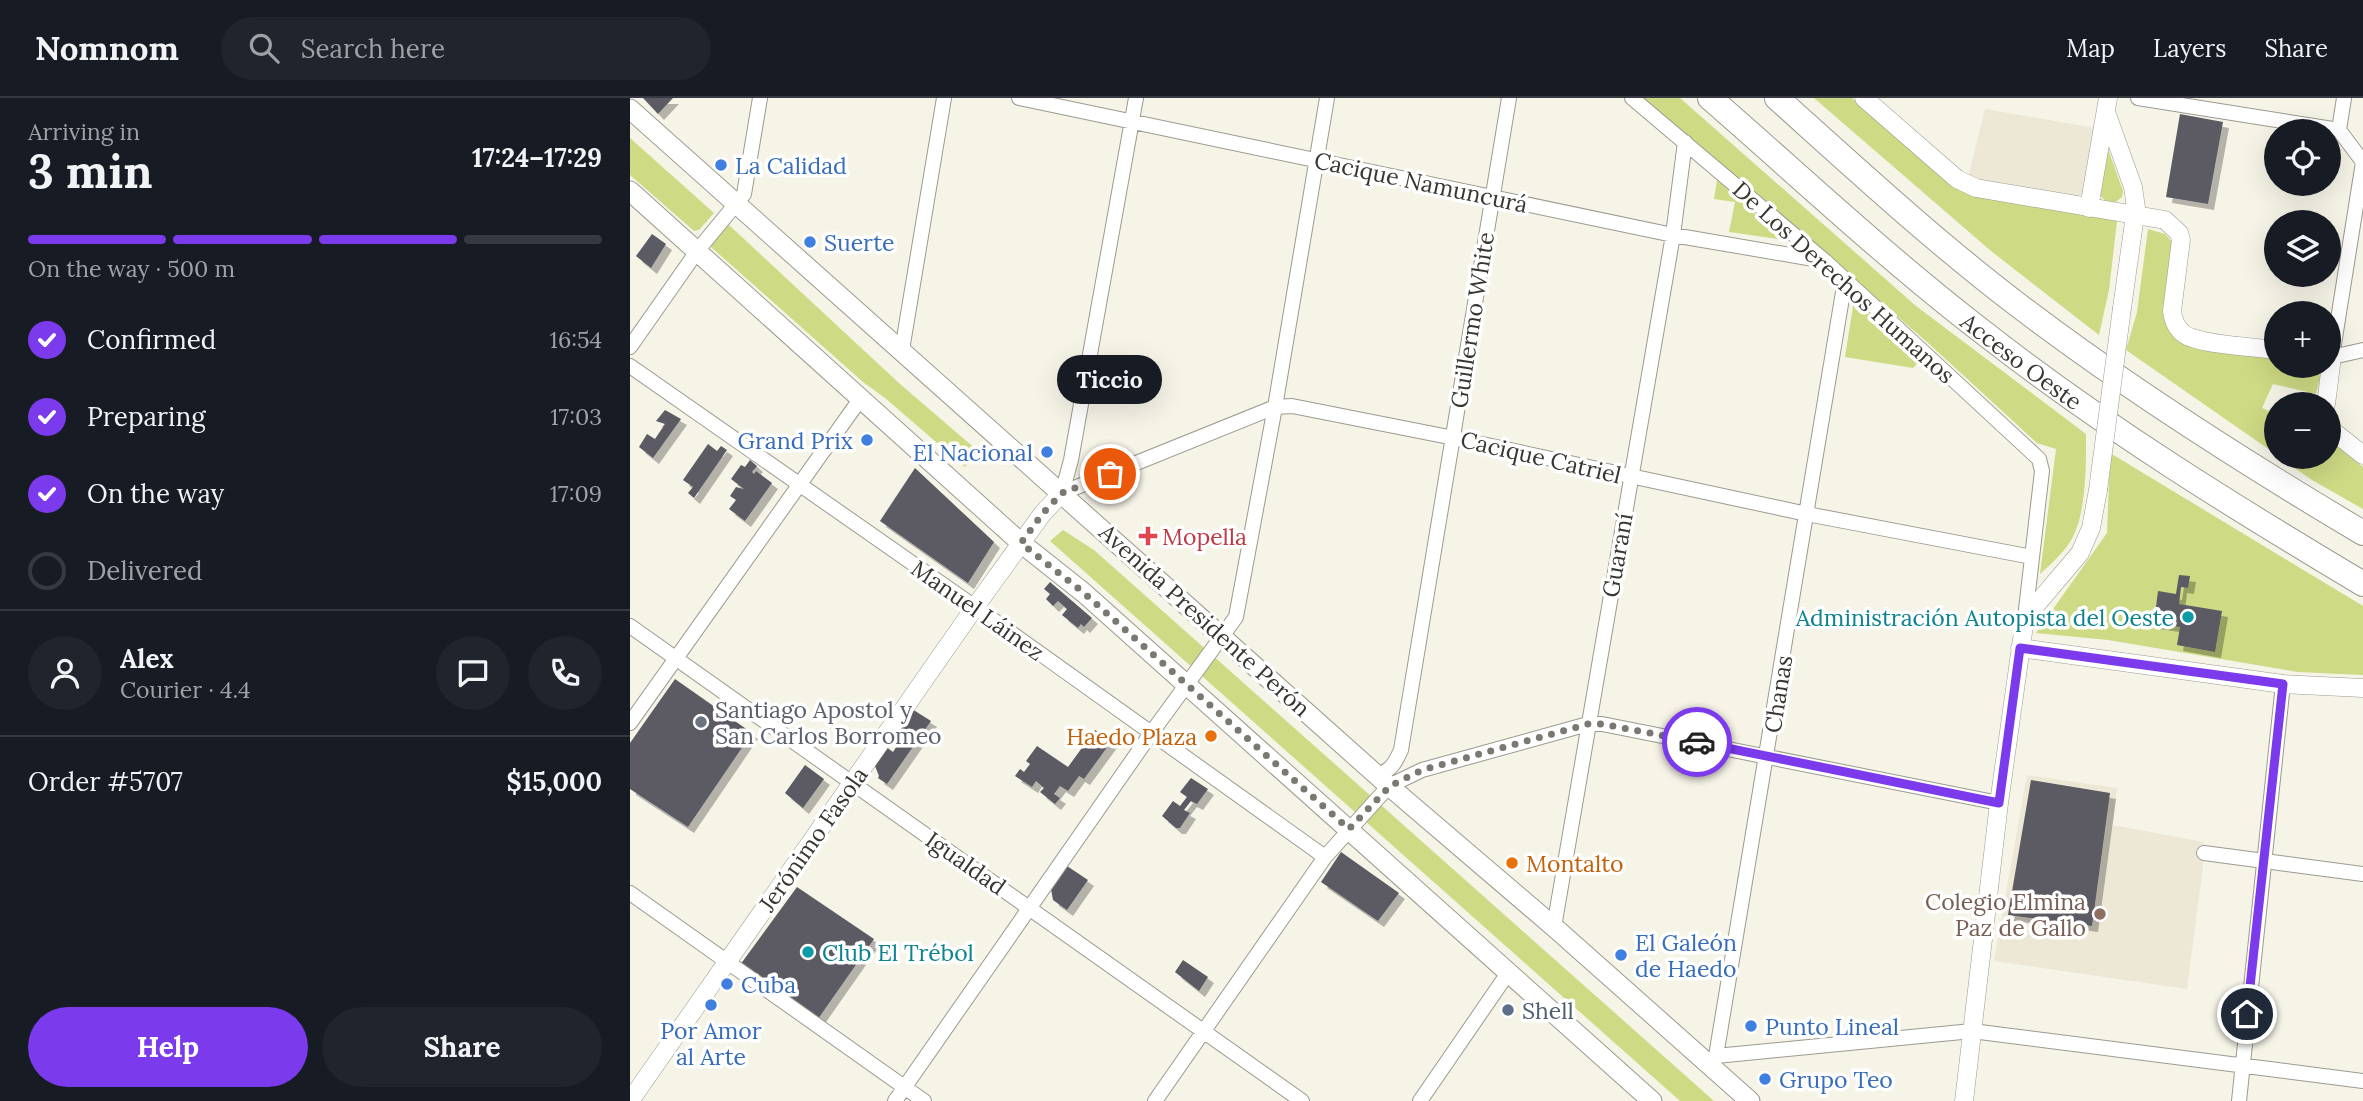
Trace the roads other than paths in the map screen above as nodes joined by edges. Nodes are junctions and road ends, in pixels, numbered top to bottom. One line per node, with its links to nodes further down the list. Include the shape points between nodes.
1 (760, 98): 24 (street, via 744,194)
2 (944, 98): 34 (street)
3 (1019, 98): 17 (street, Cacique Namuncurá)
4 (1136, 98): 17 (street)
5 (1327, 98): 20 (street)
6 (1509, 98): 23 (street, Guillermo White)
7 (1632, 98): 19 (street, De Los Derechos Humanos)
8 (1710, 98): 50 (highway, Acceso Oeste, via 1998,344 2163,460)
9 (1777, 98): 47 (highway, Acceso Oeste, via 1905,212 2059,336 2206,437)
10 (2138, 98): 15 (street)
11 (2344, 98): 16 (street)
12 (1869, 100): 25 (street, via 1965,184)
13 (2107, 105): 25 (street); 26 (street, via 2133,187)
14 (630, 109): 24 (main road, Avenida Presidente Perón)
15 (2270, 119)
16 (2341, 119)
17 (1132, 122): 20 (street, Cacique Namuncurá); 45 (street, via 1072,460)
18 (2341, 133): 21 (street)
19 (1685, 142): 27 (street, Guaraní); 29 (street, De Los Derechos Humanos)
20 (1316, 159): 23 (street, Cacique Namuncurá); 39 (street)
21 (2363, 162): 31 (street)
22 (630, 191): 28 (main road)
23 (1492, 197): 27 (street, Cacique Namuncurá); 40 (street, Guillermo White)
24 (738, 203): 28 (street); 34 (main road, Avenida Presidente Perón)
25 (2089, 208): 26 (street)
26 (2136, 215): 33 (street, via 2165,220 2179,233 2172,310 2179,329 2195,339); 52 (street, bridge, via 2091,528 2080,553)
27 (1673, 235): 29 (street, Cacique Namuncurá); 43 (street, Guaraní)
28 (698, 250): 32 (street); 38 (main road)
29 (1825, 261): 30 (street, De Los Derechos Humanos)
30 (1845, 280): 46 (street, Chanas); 49 (street, De Los Derechos Humanos, via 2033,453 2042,477)
31 (2340, 301)
32 (630, 347)
33 (2264, 348)
34 (902, 349): 45 (main road, Avenida Presidente Perón)
35 (2363, 350): 36 (street)
36 (2341, 355)
37 (630, 366): 44 (street, Manuel Láinez)
38 (861, 398): 44 (street); 48 (main road)
39 (1275, 407): 40 (street, Cacique Catriel, via 1292,406); 45 (street, Cacique Catriel); 54 (street, via 1239,608)
40 (1454, 438): 43 (street, Cacique Catriel); 63 (street, Guillermo White)
41 (2341, 438): 42 (street)
42 (2363, 455)
43 (1630, 477): 46 (street, Cacique Catriel); 61 (street, Guaraní)
44 (799, 485): 51 (street, Manuel Láinez); 56 (street)
45 (1062, 493): 48 (street, Jerónimo Fasola); 54 (main road, Avenida Presidente Perón)
46 (1807, 513): 49 (street, Cacique Catriel); 64 (street, Chanas)
47 (2363, 533)
48 (1021, 543): 51 (street, Jerónimo Fasola); 57 (main road)
49 (2032, 557): 52 (street)
50 (2363, 584)
51 (975, 607): 62 (street, Manuel Láinez); 67 (street, Jerónimo Fasola)
52 (2025, 618): 55 (street)
53 (630, 626): 56 (street, Igualdad)
54 (1222, 635): 57 (street); 66 (main road, Avenida Presidente Perón)
55 (2020, 648): 58 (street); 68 (street)
56 (676, 658): 60 (street); 67 (street, Igualdad)
57 (1190, 680): 62 (street); 69 (main road)
58 (2283, 684): 59 (street); 72 (street)
59 (2363, 688)
60 (630, 723)
61 (1588, 724): 64 (street); 65 (street); 76 (street, Guaraní)
62 (1152, 732): 71 (street, Manuel Láinez); 75 (street)
63 (1401, 750): 65 (street, via 1410,764); 66 (street)
64 (1768, 755): 68 (street); 81 (street, Chanas)
65 (1422, 770): 66 (street)
66 (1383, 780): 69 (street); 76 (main road, Avenida Presidente Perón)
67 (852, 782): 75 (street, Igualdad); 77 (street, Jerónimo Fasola)
68 (1999, 803): 80 (street)
69 (1349, 829): 71 (street); 78 (main road)
70 (2204, 853): 72 (street)
71 (1325, 857): 79 (street)
72 (2263, 860): 73 (street); 82 (street)
73 (2363, 874)
74 (630, 893): 77 (street)
75 (1029, 907): 79 (street, Igualdad); 84 (street)
76 (1554, 928): 81 (main road, Avenida Presidente Perón)
77 (727, 962): 84 (street); 85 (street, Jerónimo Fasola)
78 (1508, 974): 90 (street); 91 (main road)
79 (1203, 1031): 88 (street); 89 (street, Igualdad)
80 (1972, 1031): 81 (street); 82 (street); 93 (street)
81 (1713, 1060): 92 (main road, Avenida Presidente Perón)
82 (2242, 1065): 83 (street); 94 (street)
83 (2363, 1081)
84 (904, 1087): 86 (street); 87 (street)
85 (630, 1101)
86 (895, 1101)
87 (924, 1101)
88 (1155, 1101)
89 (1302, 1101)
90 (1420, 1101)
91 (1652, 1101)
92 (1750, 1101)
93 (1964, 1101)
94 (2239, 1101)

